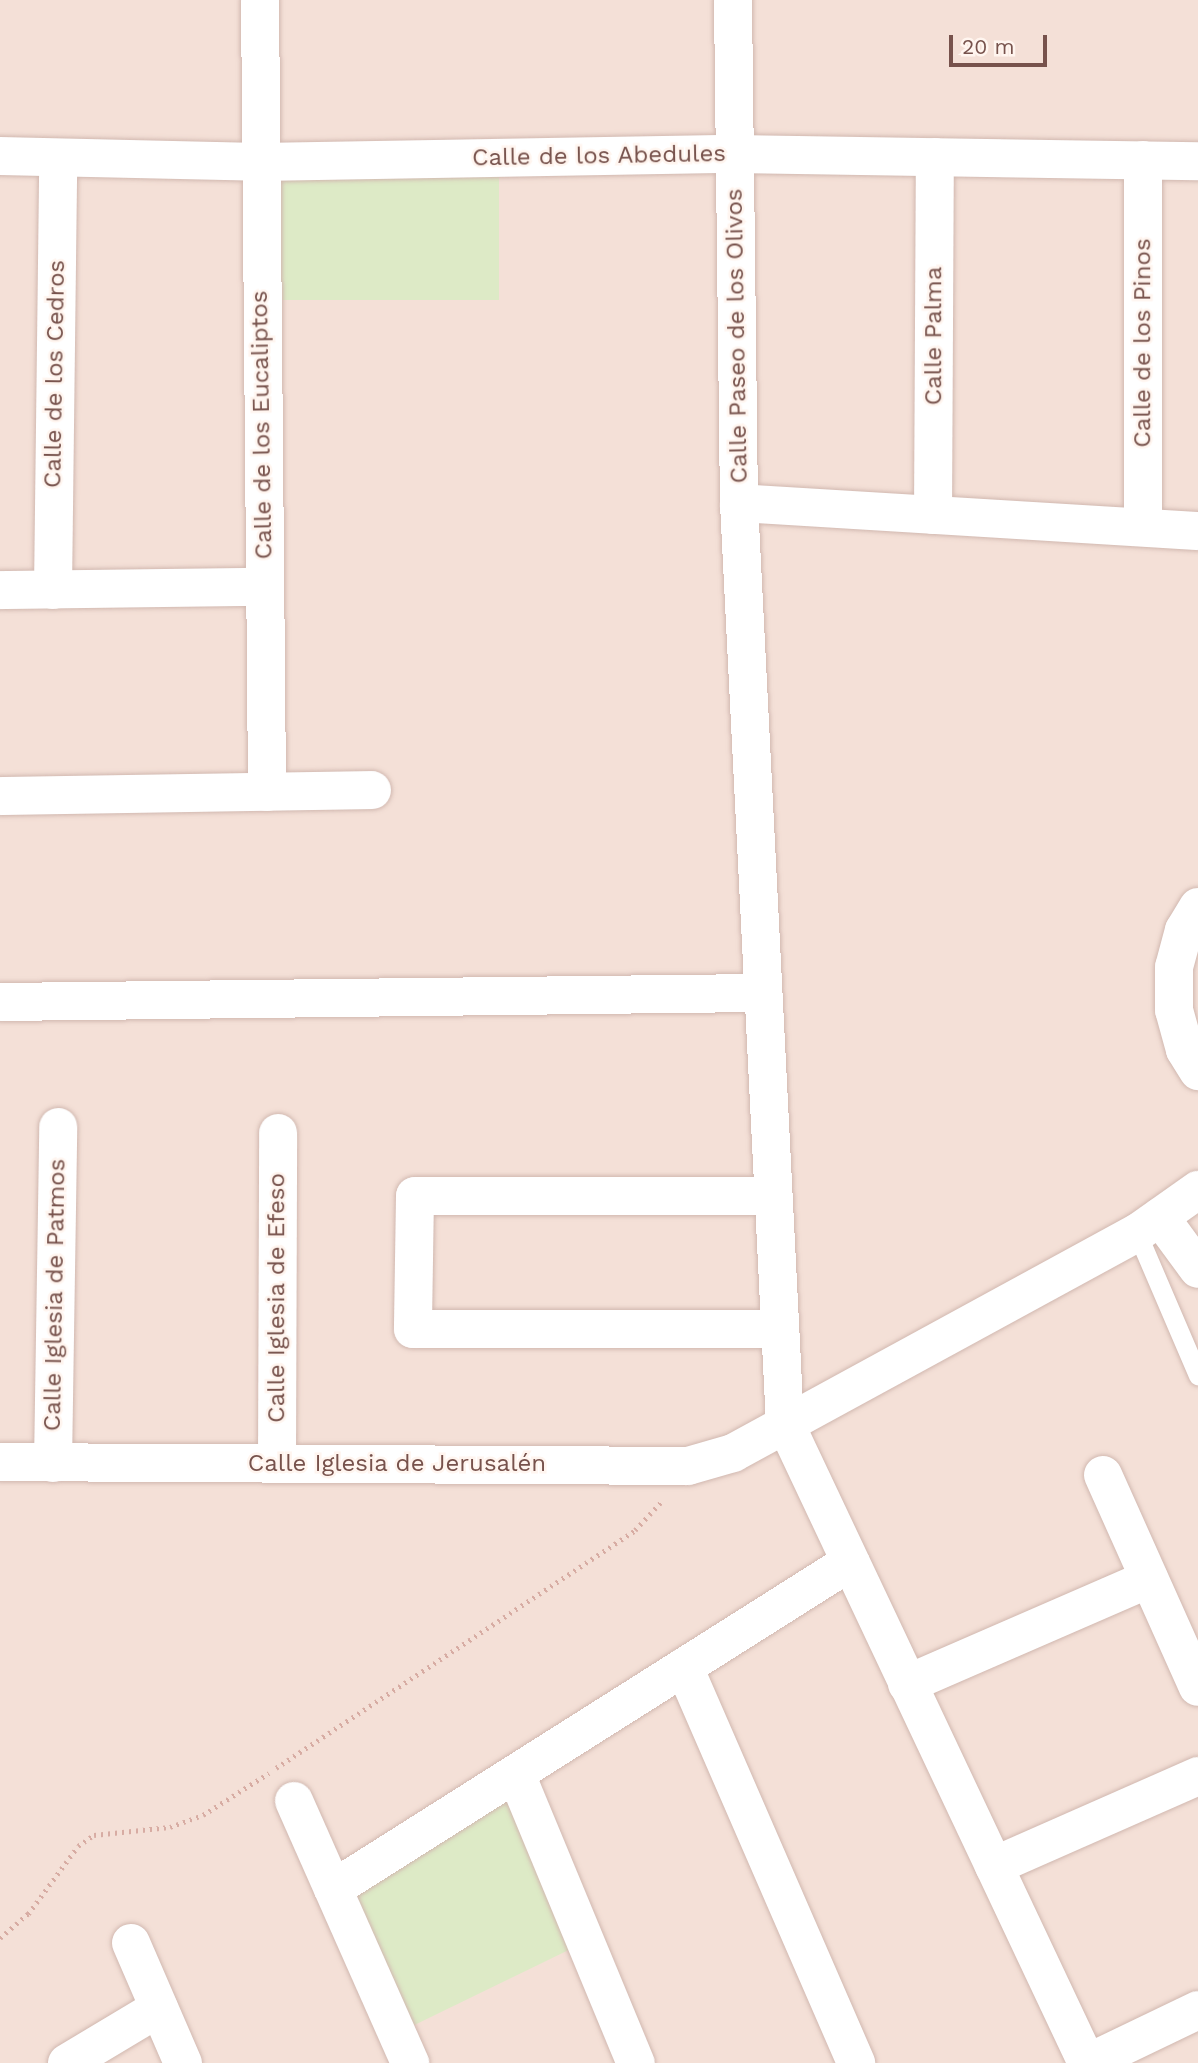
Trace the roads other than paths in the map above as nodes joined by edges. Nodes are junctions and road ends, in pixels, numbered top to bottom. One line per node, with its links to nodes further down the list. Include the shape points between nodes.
1 (260, 0): 9 (street, Calle de los Eucaliptos)
2 (733, 0): 3 (street, Calle Paseo de los Olivos)
3 (734, 154): 5 (street, Calle de los Abedules); 9 (street, Calle de los Abedules); 10 (street, Calle Paseo de los Olivos)
4 (0, 156): 6 (street, Calle de los Abedules)
5 (934, 157): 7 (street, Calle de los Abedules); 11 (street, Calle Palma)
6 (58, 158): 9 (street, Calle de los Abedules); 16 (street, Calle de los Cedros)
7 (1143, 160): 8 (street, Calle de los Abedules); 12 (street, Calle de los Pinos)
8 (1198, 161)
9 (259, 162): 14 (street, Calle de los Eucaliptos)
10 (739, 503): 11 (street); 21 (street, Calle Paseo de los Olivos)
11 (933, 515): 12 (street)
12 (1143, 527): 13 (street)
13 (1198, 531)
14 (263, 587): 16 (street, Calle de los Eucaliptos); 18 (street)
15 (0, 590): 16 (street, Calle de los Eucaliptos)
16 (52, 590)
17 (372, 790): 18 (street)
18 (267, 792): 19 (street)
19 (0, 796)
20 (1198, 906): 23 (street, via 1181,942 1174,999 1185,1050)
21 (763, 993): 22 (street); 27 (street, Calle Paseo de los Olivos)
22 (0, 1002)
23 (1198, 1071)
24 (58, 1127): 34 (street, Calle Iglesia de Patmos)
25 (278, 1133): 35 (street, Calle Iglesia de Efeso)
26 (1198, 1190): 28 (street, Calle Iglesia de Jerusalén)
27 (772, 1196): 30 (street, Calle Paseo de los Olivos); 30 (street, via 415,1196 413,1329)
28 (1148, 1225): 29 (street); 31 (lane); 32 (street, Calle Iglesia de Jerusalén)
29 (1198, 1269)
30 (780, 1329): 32 (street, Calle Paseo de los Olivos)
31 (1198, 1375)
32 (785, 1423): 35 (street, Calle Iglesia de Jerusalén, via 733,1453 688,1466); 37 (street)
33 (0, 1462): 34 (street, Calle Iglesia de Jerusalén)
34 (53, 1463): 35 (street, Calle Iglesia de Jerusalén)
35 (277, 1463)
36 (1102, 1475): 38 (street)
37 (850, 1562): 39 (street); 40 (street)
38 (1149, 1579): 40 (street); 41 (street)
39 (684, 1667): 42 (street); 54 (street)
40 (908, 1684): 45 (street)
41 (1198, 1686)
42 (516, 1774): 46 (street); 53 (street)
43 (1198, 1776): 45 (street)
44 (294, 1801): 46 (street)
45 (994, 1866): 55 (street)
46 (333, 1889): 52 (street)
47 (131, 1943): 48 (street)
48 (159, 2008): 50 (street); 51 (street)
49 (1198, 2010): 55 (street)
50 (67, 2063)
51 (183, 2063)
52 (410, 2063)
53 (636, 2063)
54 (856, 2063)
55 (1088, 2063)

